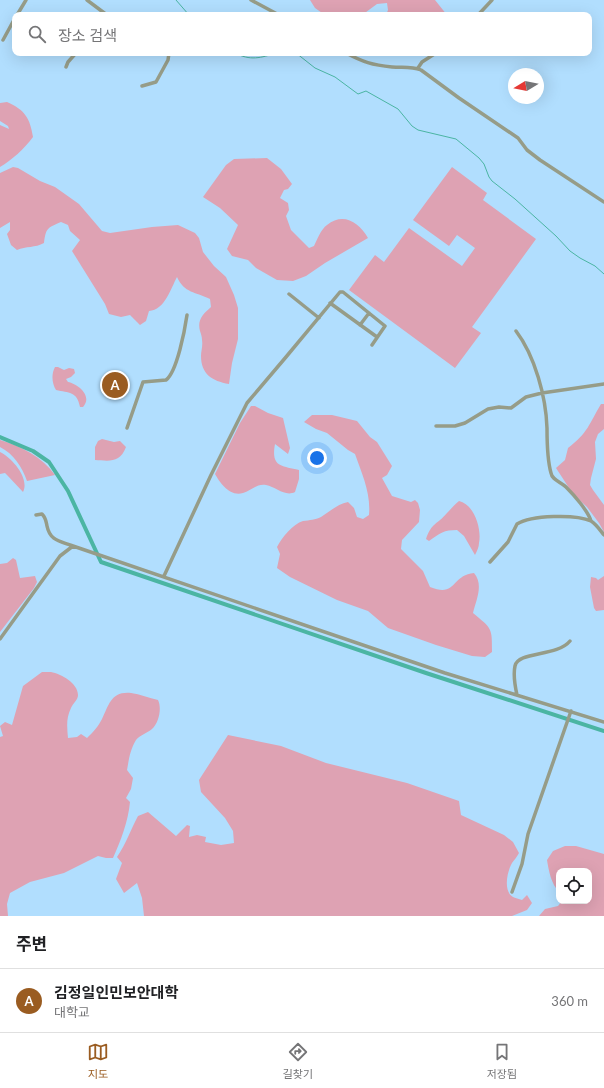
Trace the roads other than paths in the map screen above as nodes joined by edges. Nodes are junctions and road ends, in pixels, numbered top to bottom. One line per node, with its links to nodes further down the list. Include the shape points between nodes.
1 (26, 0): 5 (street)
2 (87, 0): 6 (street)
3 (251, 0): 7 (street)
4 (492, 0): 8 (street)
5 (19, 12)
6 (102, 12)
7 (273, 12)
8 (481, 12)
9 (12, 24): 10 (street)
10 (3, 40)
11 (73, 56): 15 (street)
12 (169, 56): 17 (street, via 156,82)
13 (352, 56): 16 (street, via 368,64)
14 (431, 56): 16 (street)
15 (66, 67)
16 (418, 68): 18 (street, via 518,138 527,150 540,160)
17 (142, 86)
18 (604, 202)
19 (289, 294): 23 (street)
20 (330, 303): 21 (street, via 343,292); 23 (street); 24 (street)
21 (369, 313): 24 (street); 26 (street, via 386,326)
22 (187, 315): 31 (street, via 185,331 172,374 166,380 145,381 142,384)
23 (319, 318): 37 (street, via 247,403)
24 (360, 324): 26 (street)
25 (516, 330): 29 (street, via 531,356)
26 (377, 337): 27 (street)
27 (372, 344)
28 (604, 384): 29 (street)
29 (542, 393): 30 (street, via 526,397 511,408 488,409 465,423); 33 (street, via 551,475 566,486 589,514)
30 (436, 426)
31 (127, 428)
32 (36, 515): 35 (street, via 42,514 45,517 50,536)
33 (590, 521): 34 (street); 36 (street, via 562,517 522,521 517,524 508,542)
34 (604, 534)
35 (73, 546): 37 (street); 38 (street, via 60,556)
36 (490, 562)
37 (164, 576): 40 (street, via 445,673)
38 (0, 639)
39 (570, 641): 40 (street, via 557,650 524,657 517,661 514,668)
40 (517, 695): 41 (street)
41 (570, 712): 42 (street); 43 (street, via 528,834 522,864)
42 (604, 722)
43 (512, 892)

